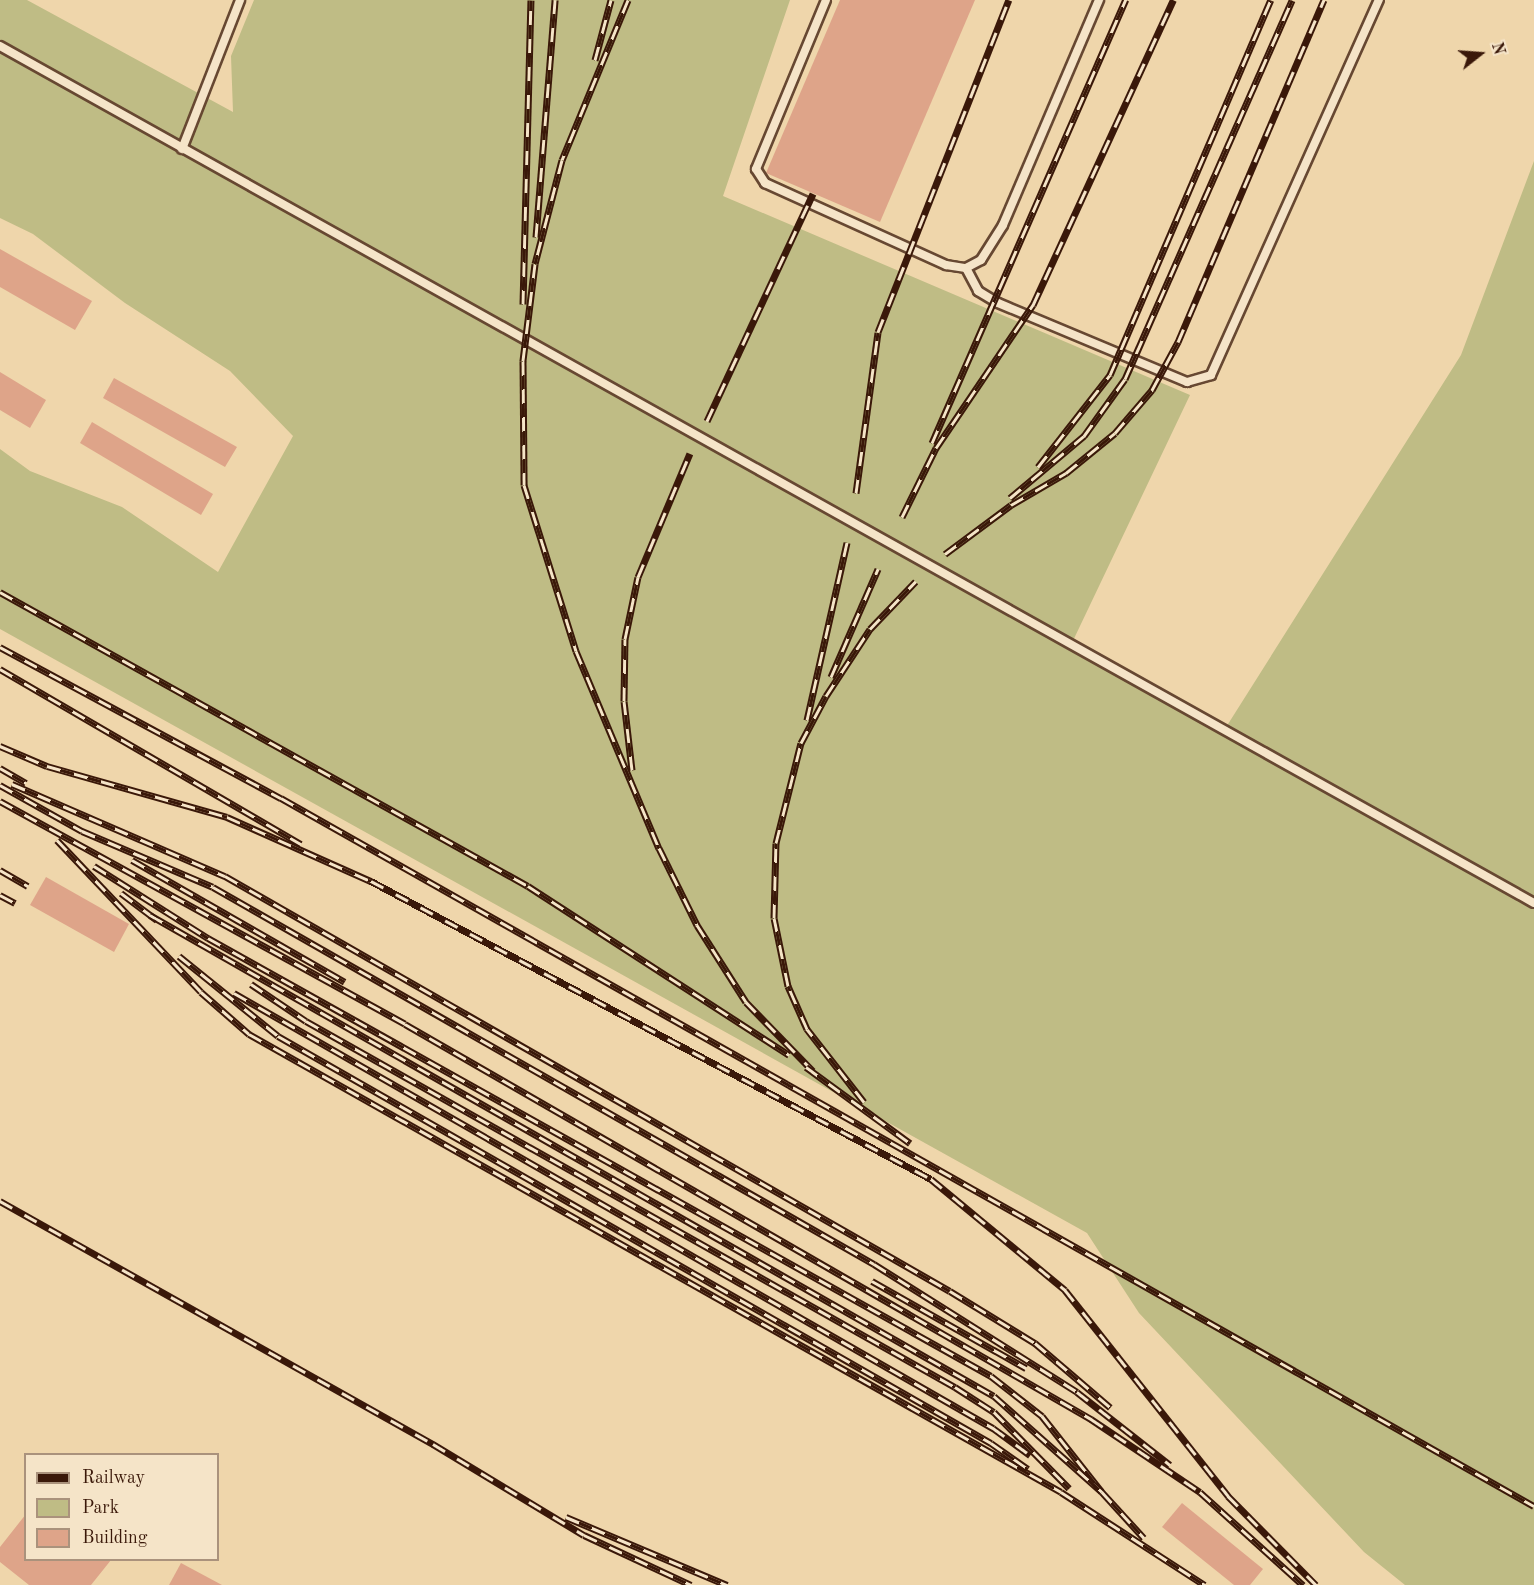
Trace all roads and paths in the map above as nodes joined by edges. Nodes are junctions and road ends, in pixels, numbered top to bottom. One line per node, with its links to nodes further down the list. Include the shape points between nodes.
1 (240, 0): 6 (lane)
2 (826, 0): 7 (lane, via 756,169 765,183 946,266)
3 (1098, 0): 7 (lane, via 1003,225 981,260)
4 (1379, 0): 7 (lane, via 1211,375 1188,382 998,303 978,291)
5 (0, 46): 6 (lane)
6 (182, 149): 8 (lane)
7 (966, 268)
8 (1534, 903)

